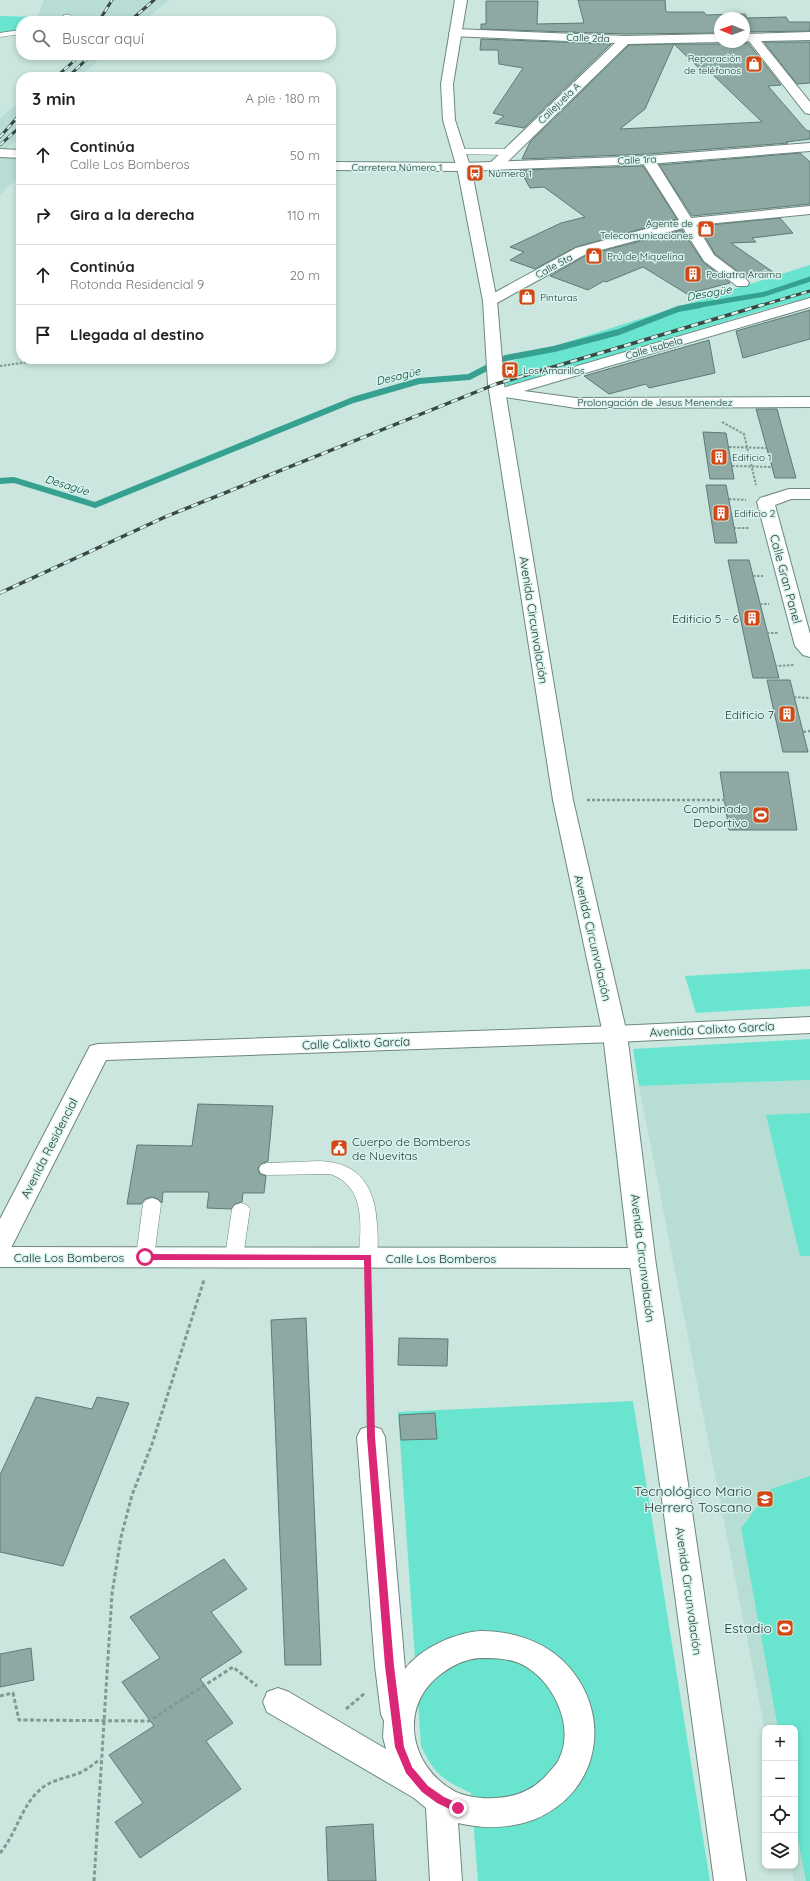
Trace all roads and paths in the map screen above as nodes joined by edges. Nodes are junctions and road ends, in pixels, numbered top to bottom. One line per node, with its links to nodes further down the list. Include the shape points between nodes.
1 (461, 0): 3 (main road, Avenida Circunvalación)
2 (16, 33): 4 (lane)
3 (455, 34): 8 (main road, Calle 2da); 12 (main road, Avenida Circunvalación, via 447,84 449,120)
4 (0, 35)
5 (810, 36): 7 (main road)
6 (714, 38): 8 (main road, Calle 2da)
7 (750, 38)
8 (625, 40): 13 (main road, Callejuela A)
9 (750, 40): 10 (main road)
10 (810, 110)
11 (810, 147): 16 (main road, Calle 1ra)
12 (459, 152): 13 (lane); 18 (main road, Avenida Circunvalación)
13 (509, 152): 19 (main road, Callejuela A)
14 (0, 153): 15 (main road)
15 (16, 154)
16 (648, 160): 19 (main road, Calle 1ra); 21 (main road)
17 (336, 166): 18 (main road, Carretera Número 1)
18 (464, 167): 19 (main road, Calle 1ra); 23 (main road, Avenida Circunvalación)
19 (494, 167)
20 (810, 210): 21 (main road, Calle 5ta)
21 (688, 222): 22 (main road, via 709,258); 23 (main road, Calle 5ta, via 581,251)
22 (742, 283)
23 (490, 301): 27 (main road, Avenida Circunvalación)
24 (810, 302): 27 (main road, Calle Isabela)
25 (16, 364): 26 (path)
26 (0, 366)
27 (500, 393): 28 (main road, Prolongación de Jesus Menendez, via 576,403); 43 (main road, Avenida Circunvalación)
28 (810, 402)
29 (744, 434): 31 (path)
30 (729, 447): 31 (path)
31 (747, 448): 32 (path); 34 (path)
32 (767, 448)
33 (732, 466): 34 (path)
34 (752, 467): 35 (path); 37 (path, via 759,495)
35 (772, 467)
36 (810, 494): 37 (main road, via 789,494)
37 (766, 502): 38 (main road, Calle Gran Panel, via 804,646)
38 (810, 651)
39 (794, 698): 40 (path)
40 (810, 698)
41 (810, 731): 42 (path)
42 (803, 732)
43 (563, 800): 44 (path); 46 (main road, Avenida Circunvalación)
44 (725, 800)
45 (810, 1025): 46 (main road, Avenida Calixto García)
46 (615, 1034): 47 (main road, Calle Calixto García); 56 (main road, Avenida Circunvalación)
47 (98, 1052): 51 (main road, Avenida Residencial)
48 (267, 1169): 55 (lane, via 332,1168 348,1174 357,1183 366,1199 369,1215)
49 (152, 1204): 53 (lane)
50 (241, 1209): 54 (lane)
51 (0, 1244)
52 (0, 1257): 53 (main road, Calle Los Bomberos)
53 (145, 1257): 54 (main road, Calle Los Bomberos)
54 (222, 1257): 55 (main road, Calle Los Bomberos); 60 (path, via 183,1350 132,1495 121,1537 112,1594)
55 (368, 1258): 56 (main road, Calle Los Bomberos); 57 (path)
56 (642, 1258): 67 (main road, Avenida Circunvalación)
57 (371, 1437): 61 (main road)
58 (0, 1696): 60 (path, via 13,1693 18,1720)
59 (278, 1702): 60 (path, via 233,1667 148,1721); 63 (main road)
60 (103, 1721): 62 (path)
61 (397, 1723): 63 (main road, via 400,1747 409,1770); 63 (main road, via 403,1696 418,1672 442,1655 469,1646 499,1645 528,1653 552,1670 571,1692 580,1719 579,1748 568,1774 548,1795 521,1809 490,1814 458,1808)
62 (101, 1759): 64 (path, via 89,1769 51,1782 41,1789 24,1808 8,1846); 65 (path)
63 (433, 1795): 66 (main road)
64 (0, 1853)
65 (94, 1881)
66 (446, 1881)
67 (730, 1881)

